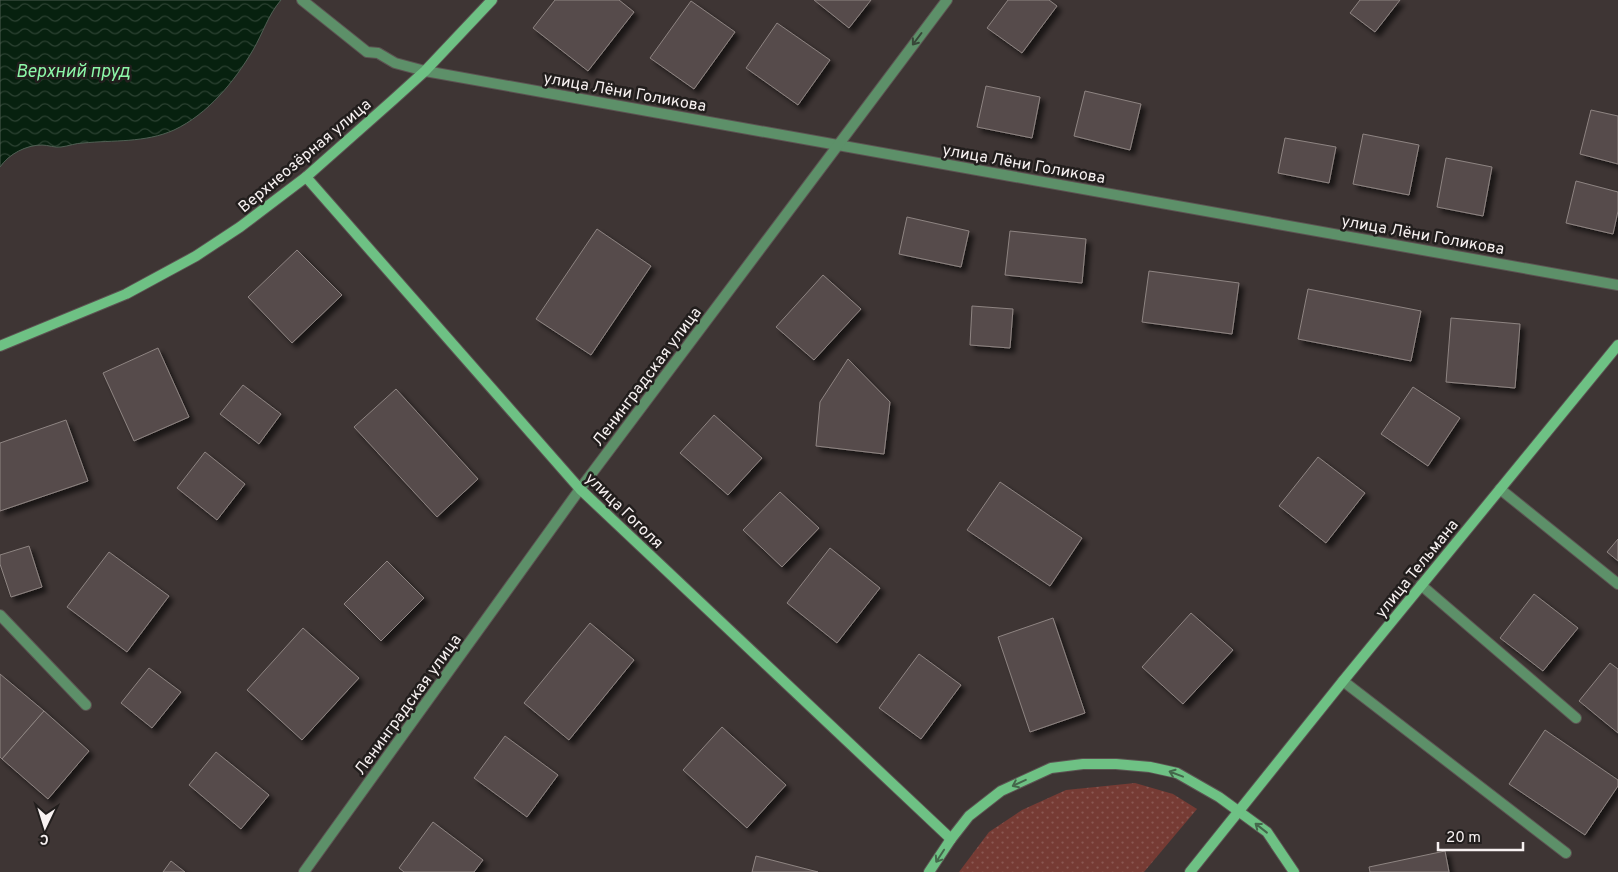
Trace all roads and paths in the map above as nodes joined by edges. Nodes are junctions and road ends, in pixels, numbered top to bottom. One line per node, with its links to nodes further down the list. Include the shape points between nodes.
1 (302, 0): 4 (street, улица Лёни Голикова, via 367,52)
2 (492, 0): 4 (street, Верхнеозёрная улица)
3 (947, 0): 5 (street, Ленинградская улица, one-way to 5)
4 (425, 71): 5 (street, улица Лёни Голикова); 6 (street, Верхнеозёрная улица)
5 (838, 145): 7 (street, улица Лёни Голикова); 10 (street, Ленинградская улица)
6 (306, 177): 9 (street, Верхнеозёрная улица, via 240,228 196,256 126,294); 10 (street, улица Гоголя)
7 (1618, 284)
8 (1618, 344): 11 (street, улица Тельмана)
9 (0, 346)
10 (580, 489): 19 (street, улица Гоголя); 21 (street, Ленинградская улица)
11 (1500, 489): 12 (street); 13 (street, улица Тельмана)
12 (1618, 584)
13 (1421, 585): 15 (street, улица Тельмана); 17 (street)
14 (0, 615): 16 (street)
15 (1343, 681): 18 (street, улица Тельмана); 20 (street)
16 (86, 705)
17 (1576, 718)
18 (1238, 811): 19 (street, one-way to 19, via 1177,773 1150,767 1083,764 1051,768 1001,791 970,816); 23 (street, улица Тельмана); 24 (street, one-way to 18, via 1267,832)
19 (951, 839): 22 (street, one-way to 22)
20 (1566, 853)
21 (304, 872)
22 (929, 872)
23 (1190, 872)
24 (1294, 872)

